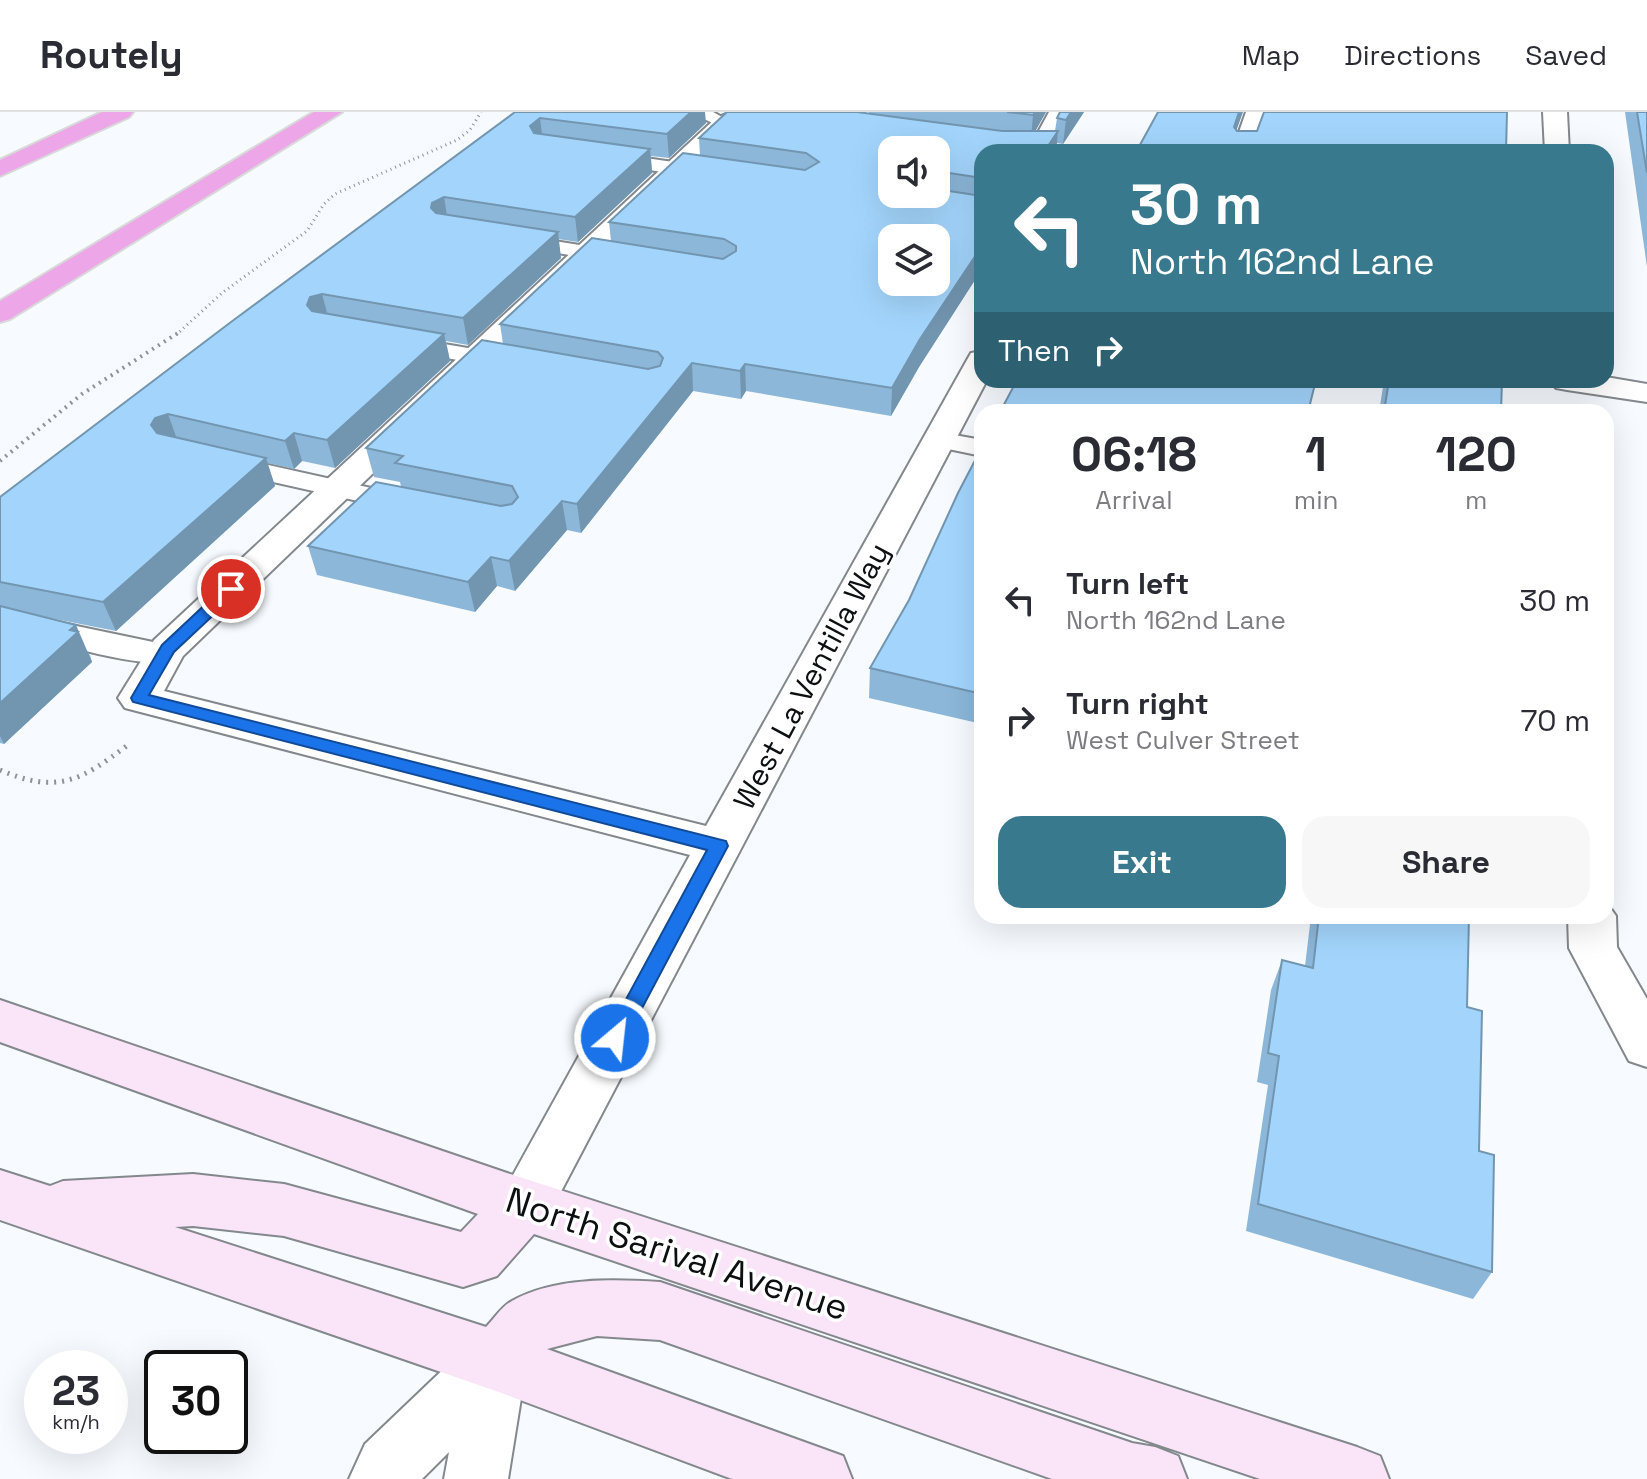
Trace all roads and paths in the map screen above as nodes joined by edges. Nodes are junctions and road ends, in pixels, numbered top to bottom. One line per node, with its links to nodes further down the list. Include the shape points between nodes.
1 (121, 112): 13 (highway)
2 (330, 112): 19 (highway)
3 (481, 112): 29 (path, via 457,140 335,194 285,250 222,293 169,342 82,394)
4 (1058, 112): 9 (lane)
5 (1255, 112): 10 (lane)
6 (1555, 112): 11 (street)
7 (763, 113): 8 (street)
8 (711, 117): 14 (street)
9 (1041, 144)
10 (1244, 144)
11 (1557, 144)
12 (590, 156): 14 (lane)
13 (0, 169)
14 (675, 169): 15 (lane); 17 (street)
15 (730, 176)
16 (491, 237): 17 (lane)
17 (588, 252): 18 (lane); 21 (street)
18 (642, 261)
19 (0, 313)
20 (388, 341): 21 (lane)
21 (478, 356): 22 (lane); 30 (street)
22 (535, 367)
23 (974, 375): 26 (street, West La Ventilla Way)
24 (1568, 391): 25 (street)
25 (1647, 393)
26 (938, 440): 27 (lane); 36 (street, West La Ventilla Way)
27 (974, 447)
28 (205, 459): 30 (lane)
29 (0, 461)
30 (336, 490): 31 (lane); 33 (street)
31 (430, 509)
32 (0, 619): 33 (lane)
33 (166, 654): 36 (street, via 139,698)
34 (129, 744): 35 (path, via 87,776 49,786)
35 (0, 770)
36 (719, 846): 41 (street, West La Ventilla Way)
37 (1592, 924): 39 (street, via 1593,948)
38 (0, 1021): 41 (main road, North Sarival Avenue)
39 (1647, 1046)
40 (18, 1202): 41 (main road, via 193,1200 284,1210 463,1260 476,1257); 42 (main road)
41 (525, 1204): 47 (main road, North Sarival Avenue)
42 (496, 1361): 43 (street); 44 (street); 45 (main road); 46 (main road, via 531,1322 597,1307 660,1311)
43 (381, 1479)
44 (476, 1479)
45 (820, 1479)
46 (1155, 1479)
47 (1357, 1479)

